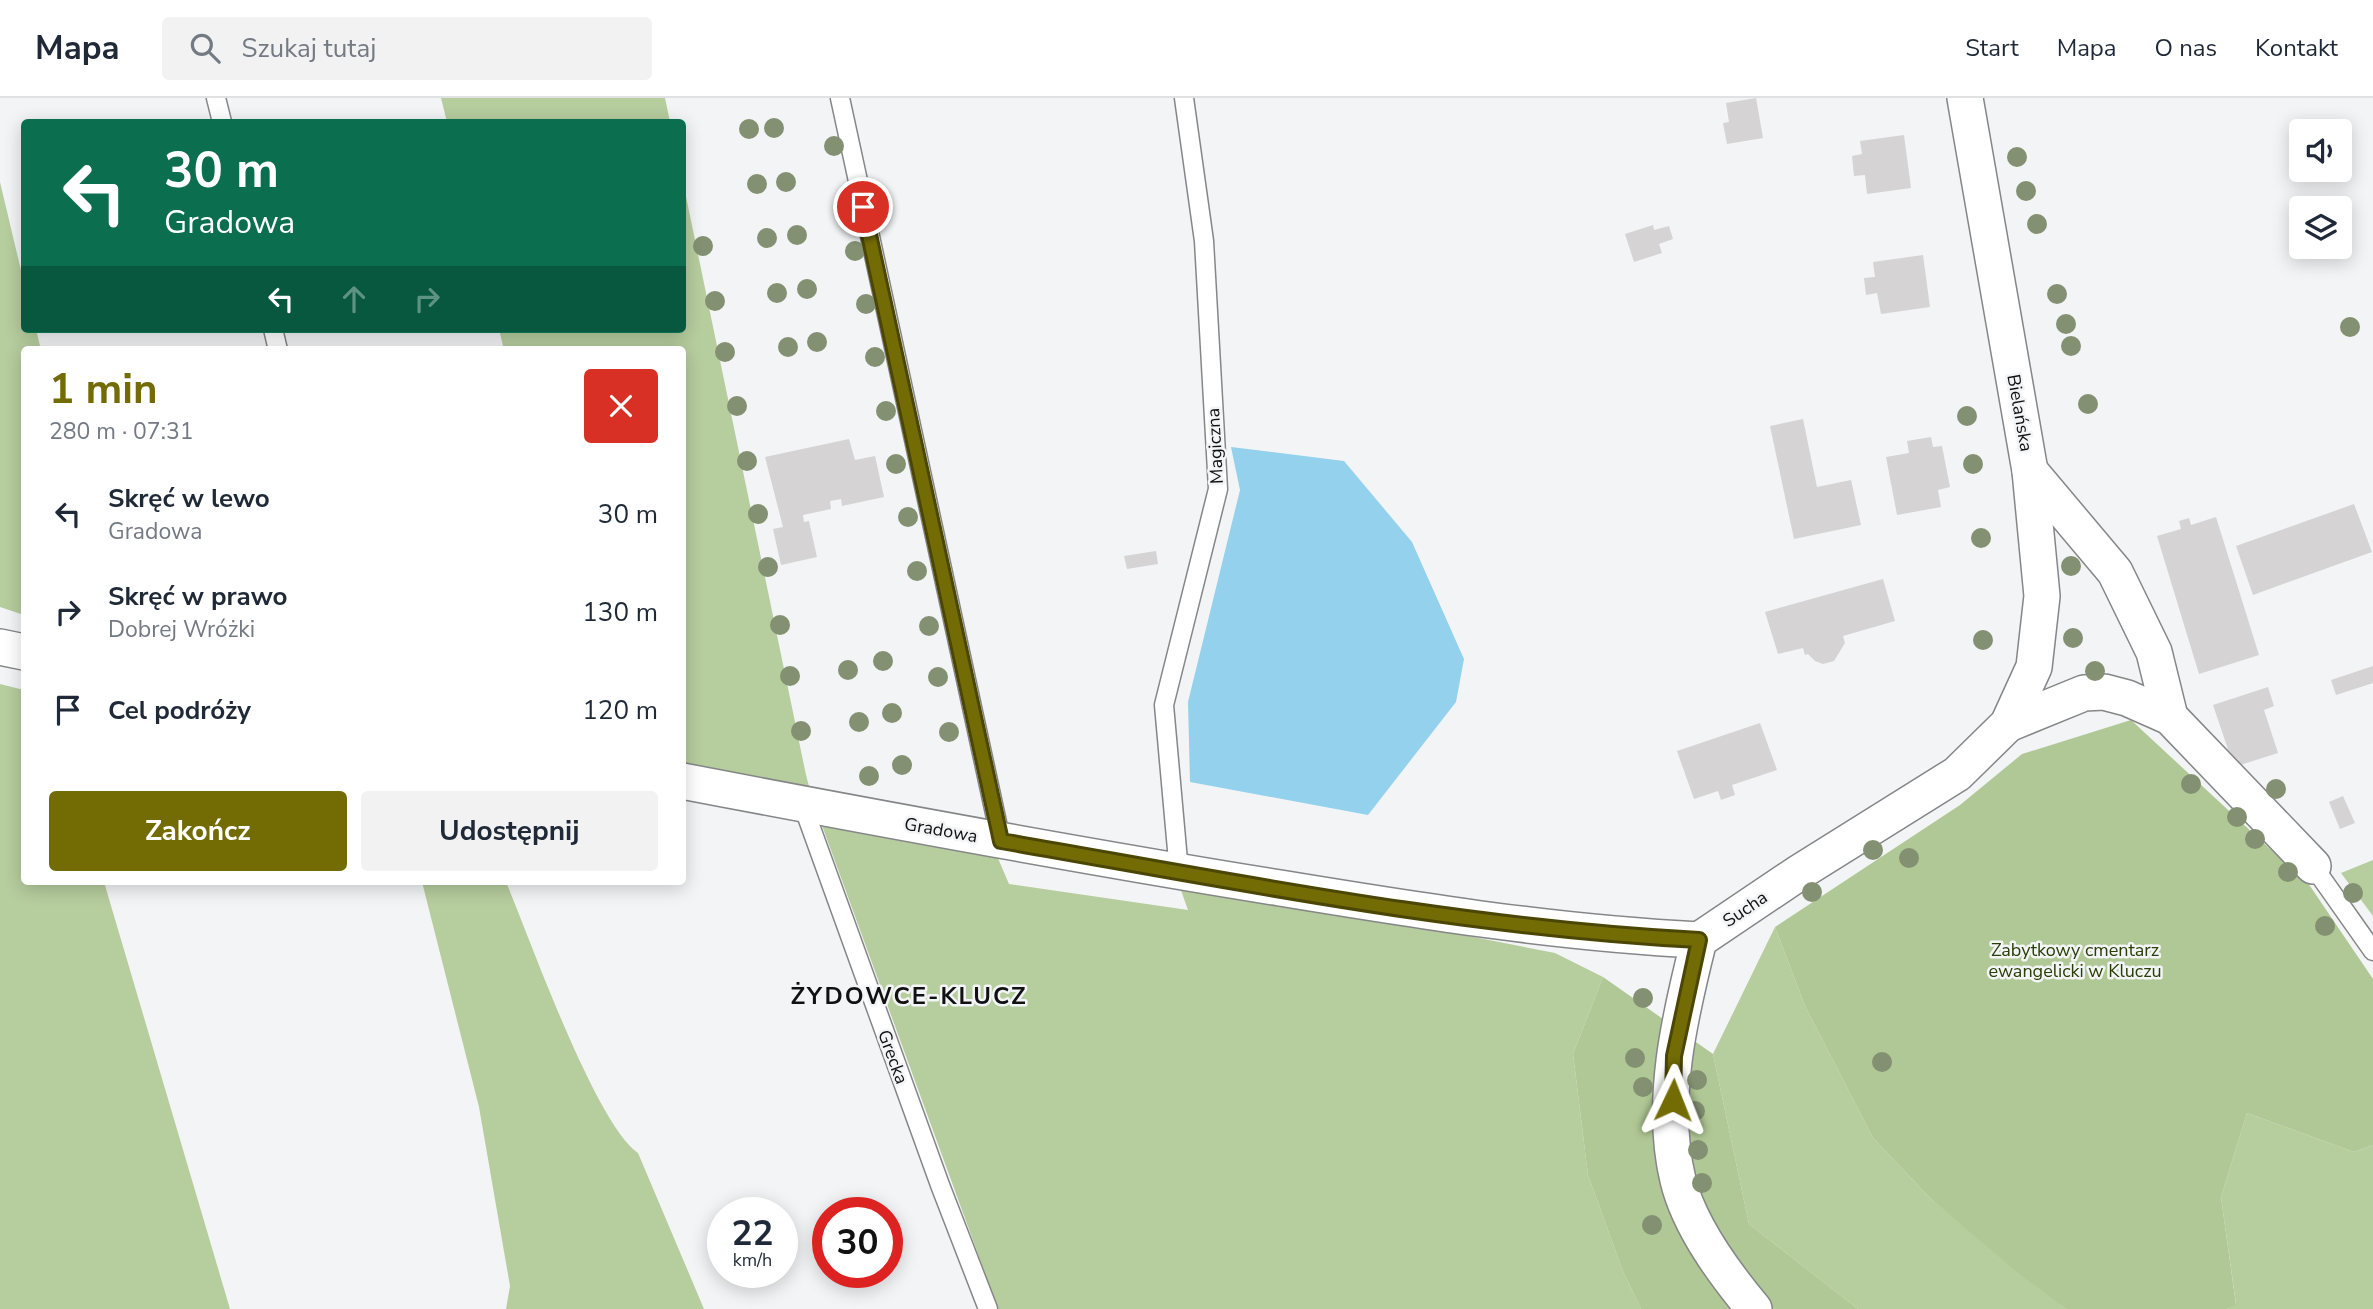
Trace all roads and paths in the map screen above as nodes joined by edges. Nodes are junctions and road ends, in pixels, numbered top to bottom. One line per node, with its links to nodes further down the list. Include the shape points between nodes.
1 (216, 98): 5 (lane)
2 (840, 98): 13 (lane)
3 (1184, 98): 15 (lane, Magiczna, via 1204,241 1218,489 1164,705)
4 (1965, 98): 6 (street, Bielańska)
5 (221, 119)
6 (2030, 471): 9 (street, via 2115,572 2154,652); 10 (street, Bielańska, via 2042,620 2035,667)
7 (0, 647): 8 (street)
8 (21, 651)
9 (2171, 717): 10 (street, via 2104,692 2084,693); 14 (street)
10 (2008, 724): 16 (street, Sucha, via 1957,774)
11 (686, 782): 12 (street, Gradowa)
12 (802, 803): 13 (street, Gradowa); 18 (lane, Grecka)
13 (1001, 841): 15 (street, Gradowa)
14 (2313, 866): 17 (lane)
15 (1179, 872): 16 (street, Gradowa, via 1494,923)
16 (1699, 940): 19 (street, via 1674,1056 1672,1121 1678,1180 1700,1233)
17 (2373, 951)
18 (988, 1309)
19 (1754, 1309)

